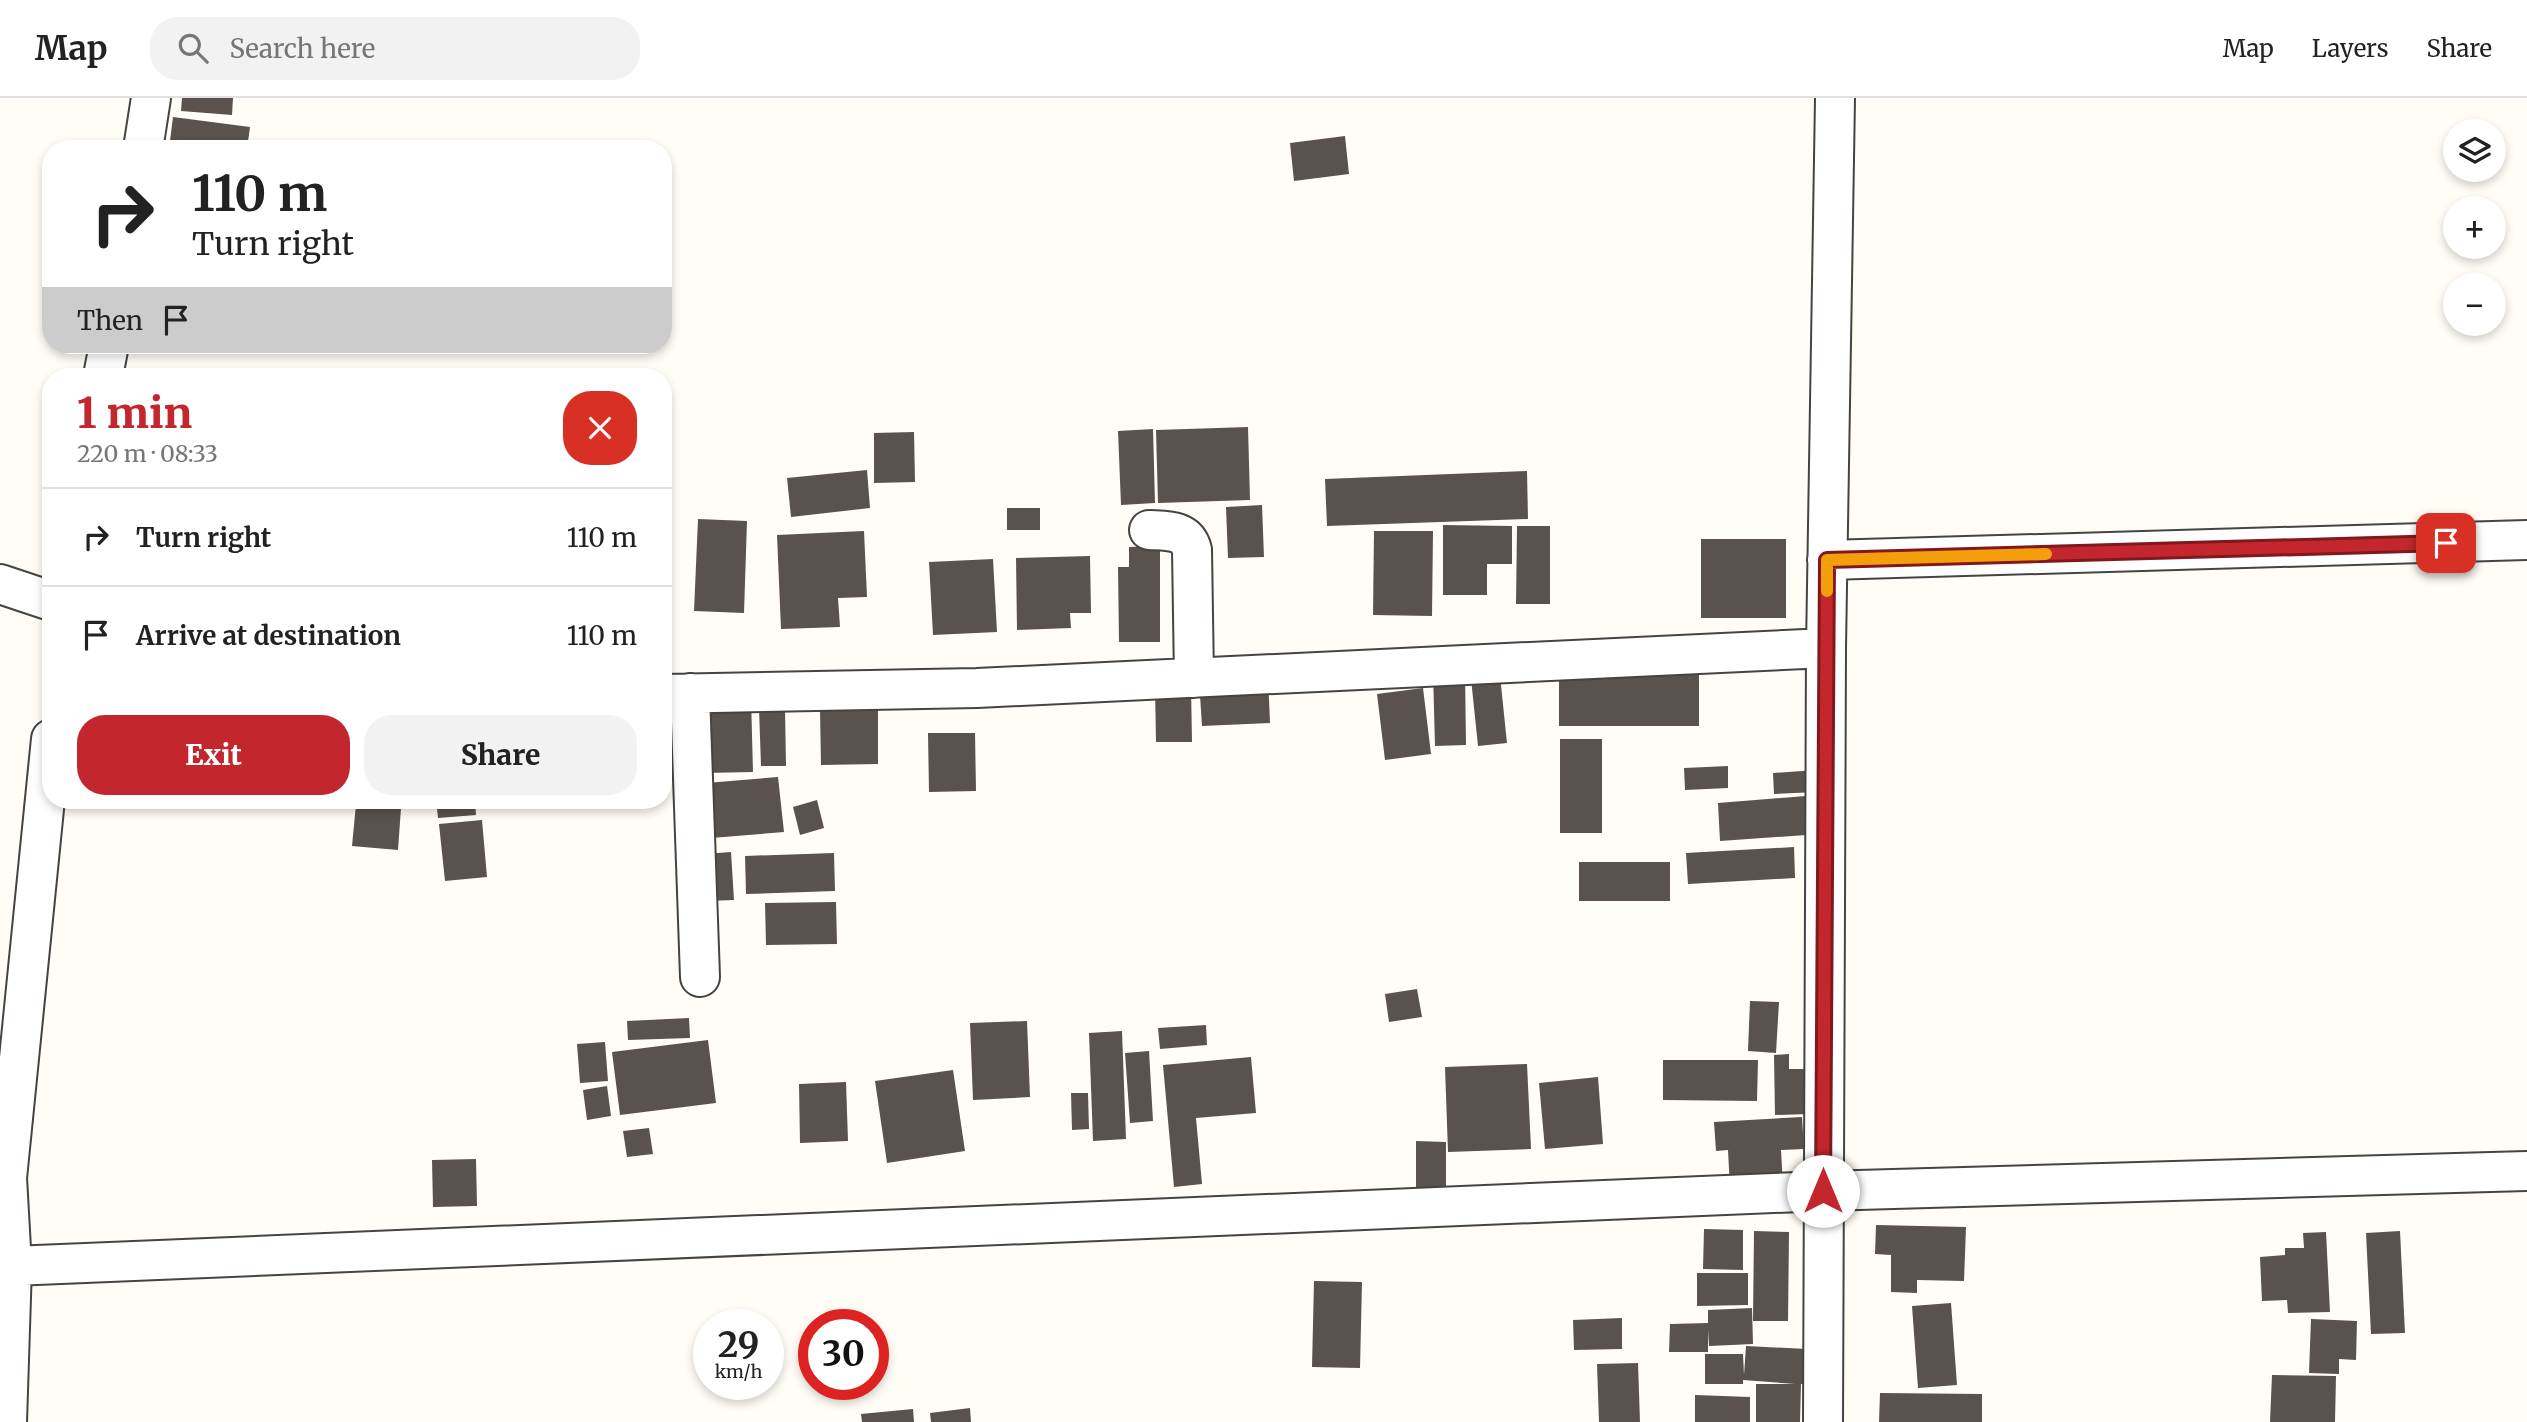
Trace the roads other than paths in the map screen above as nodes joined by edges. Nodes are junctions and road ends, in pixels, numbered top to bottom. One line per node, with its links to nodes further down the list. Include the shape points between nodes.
1 (151, 98): 3 (street)
2 (1835, 98): 6 (street)
3 (144, 140)
4 (1149, 530): 10 (street, via 1175,531 1190,541)
5 (2527, 540): 6 (street)
6 (1827, 560): 9 (street)
7 (0, 584): 8 (street)
8 (42, 598)
9 (1826, 648): 10 (street); 16 (street)
10 (1194, 678): 11 (street, via 977,688)
11 (677, 693): 13 (street)
12 (43, 809): 15 (street)
13 (700, 977)
14 (2527, 1171): 16 (street)
15 (4, 1177): 17 (street)
16 (1823, 1191): 17 (street); 19 (street)
17 (12, 1266): 18 (street)
18 (7, 1422)
19 (1823, 1422)

